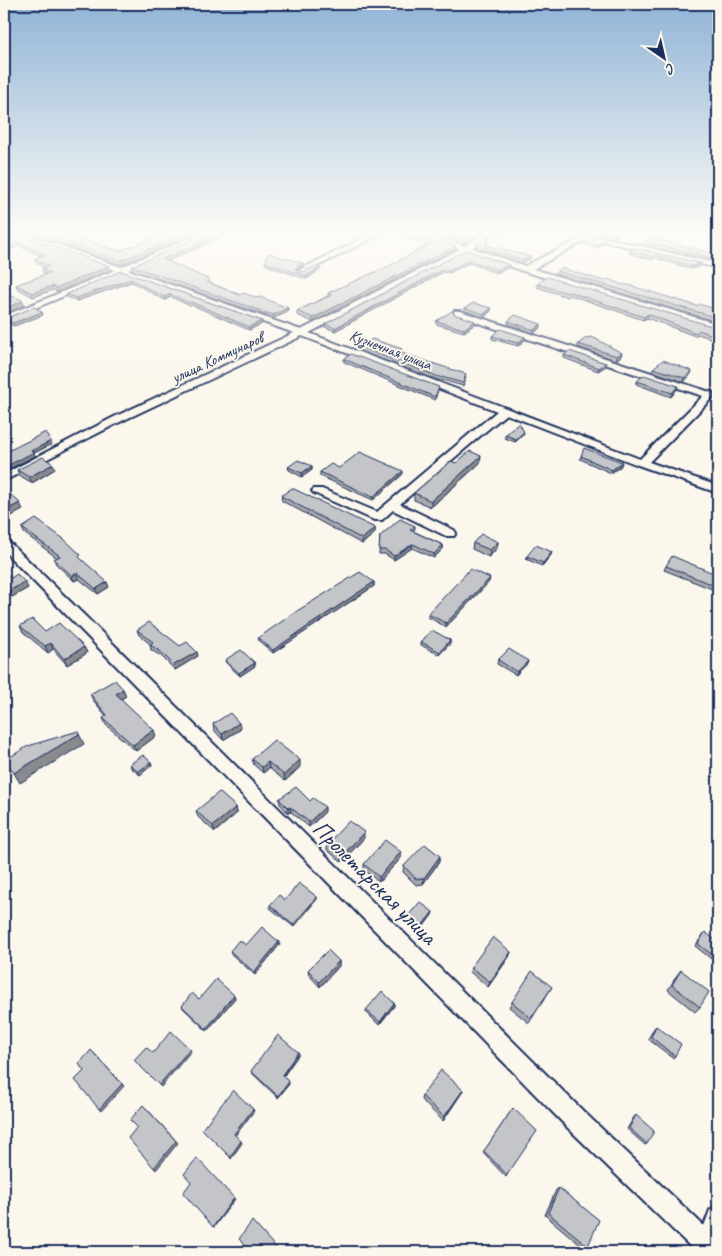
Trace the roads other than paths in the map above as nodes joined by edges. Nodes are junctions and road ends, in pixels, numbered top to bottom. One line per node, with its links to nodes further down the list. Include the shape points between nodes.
1 (75, 290): 6 (street)
2 (178, 290): 8 (street, Кузнечная улица)
3 (386, 290): 8 (street, улица Коммунаров)
4 (594, 290): 7 (street)
5 (457, 313): 9 (street)
6 (4, 319)
7 (718, 327)
8 (302, 333): 10 (street, Кузнечная улица); 12 (street, улица Коммунаров, via 118,419)
9 (714, 396): 11 (street)
10 (505, 410): 11 (street, Кузнечная улица); 15 (street)
11 (642, 463): 13 (street, Кузнечная улица)
12 (4, 478)
13 (718, 490)
14 (318, 491): 15 (street, via 378,517)
15 (392, 506): 16 (street)
16 (450, 533)
17 (4, 544): 19 (street, Пролетарская улица, via 576,1120)
18 (718, 1218): 19 (street)
19 (710, 1250)

